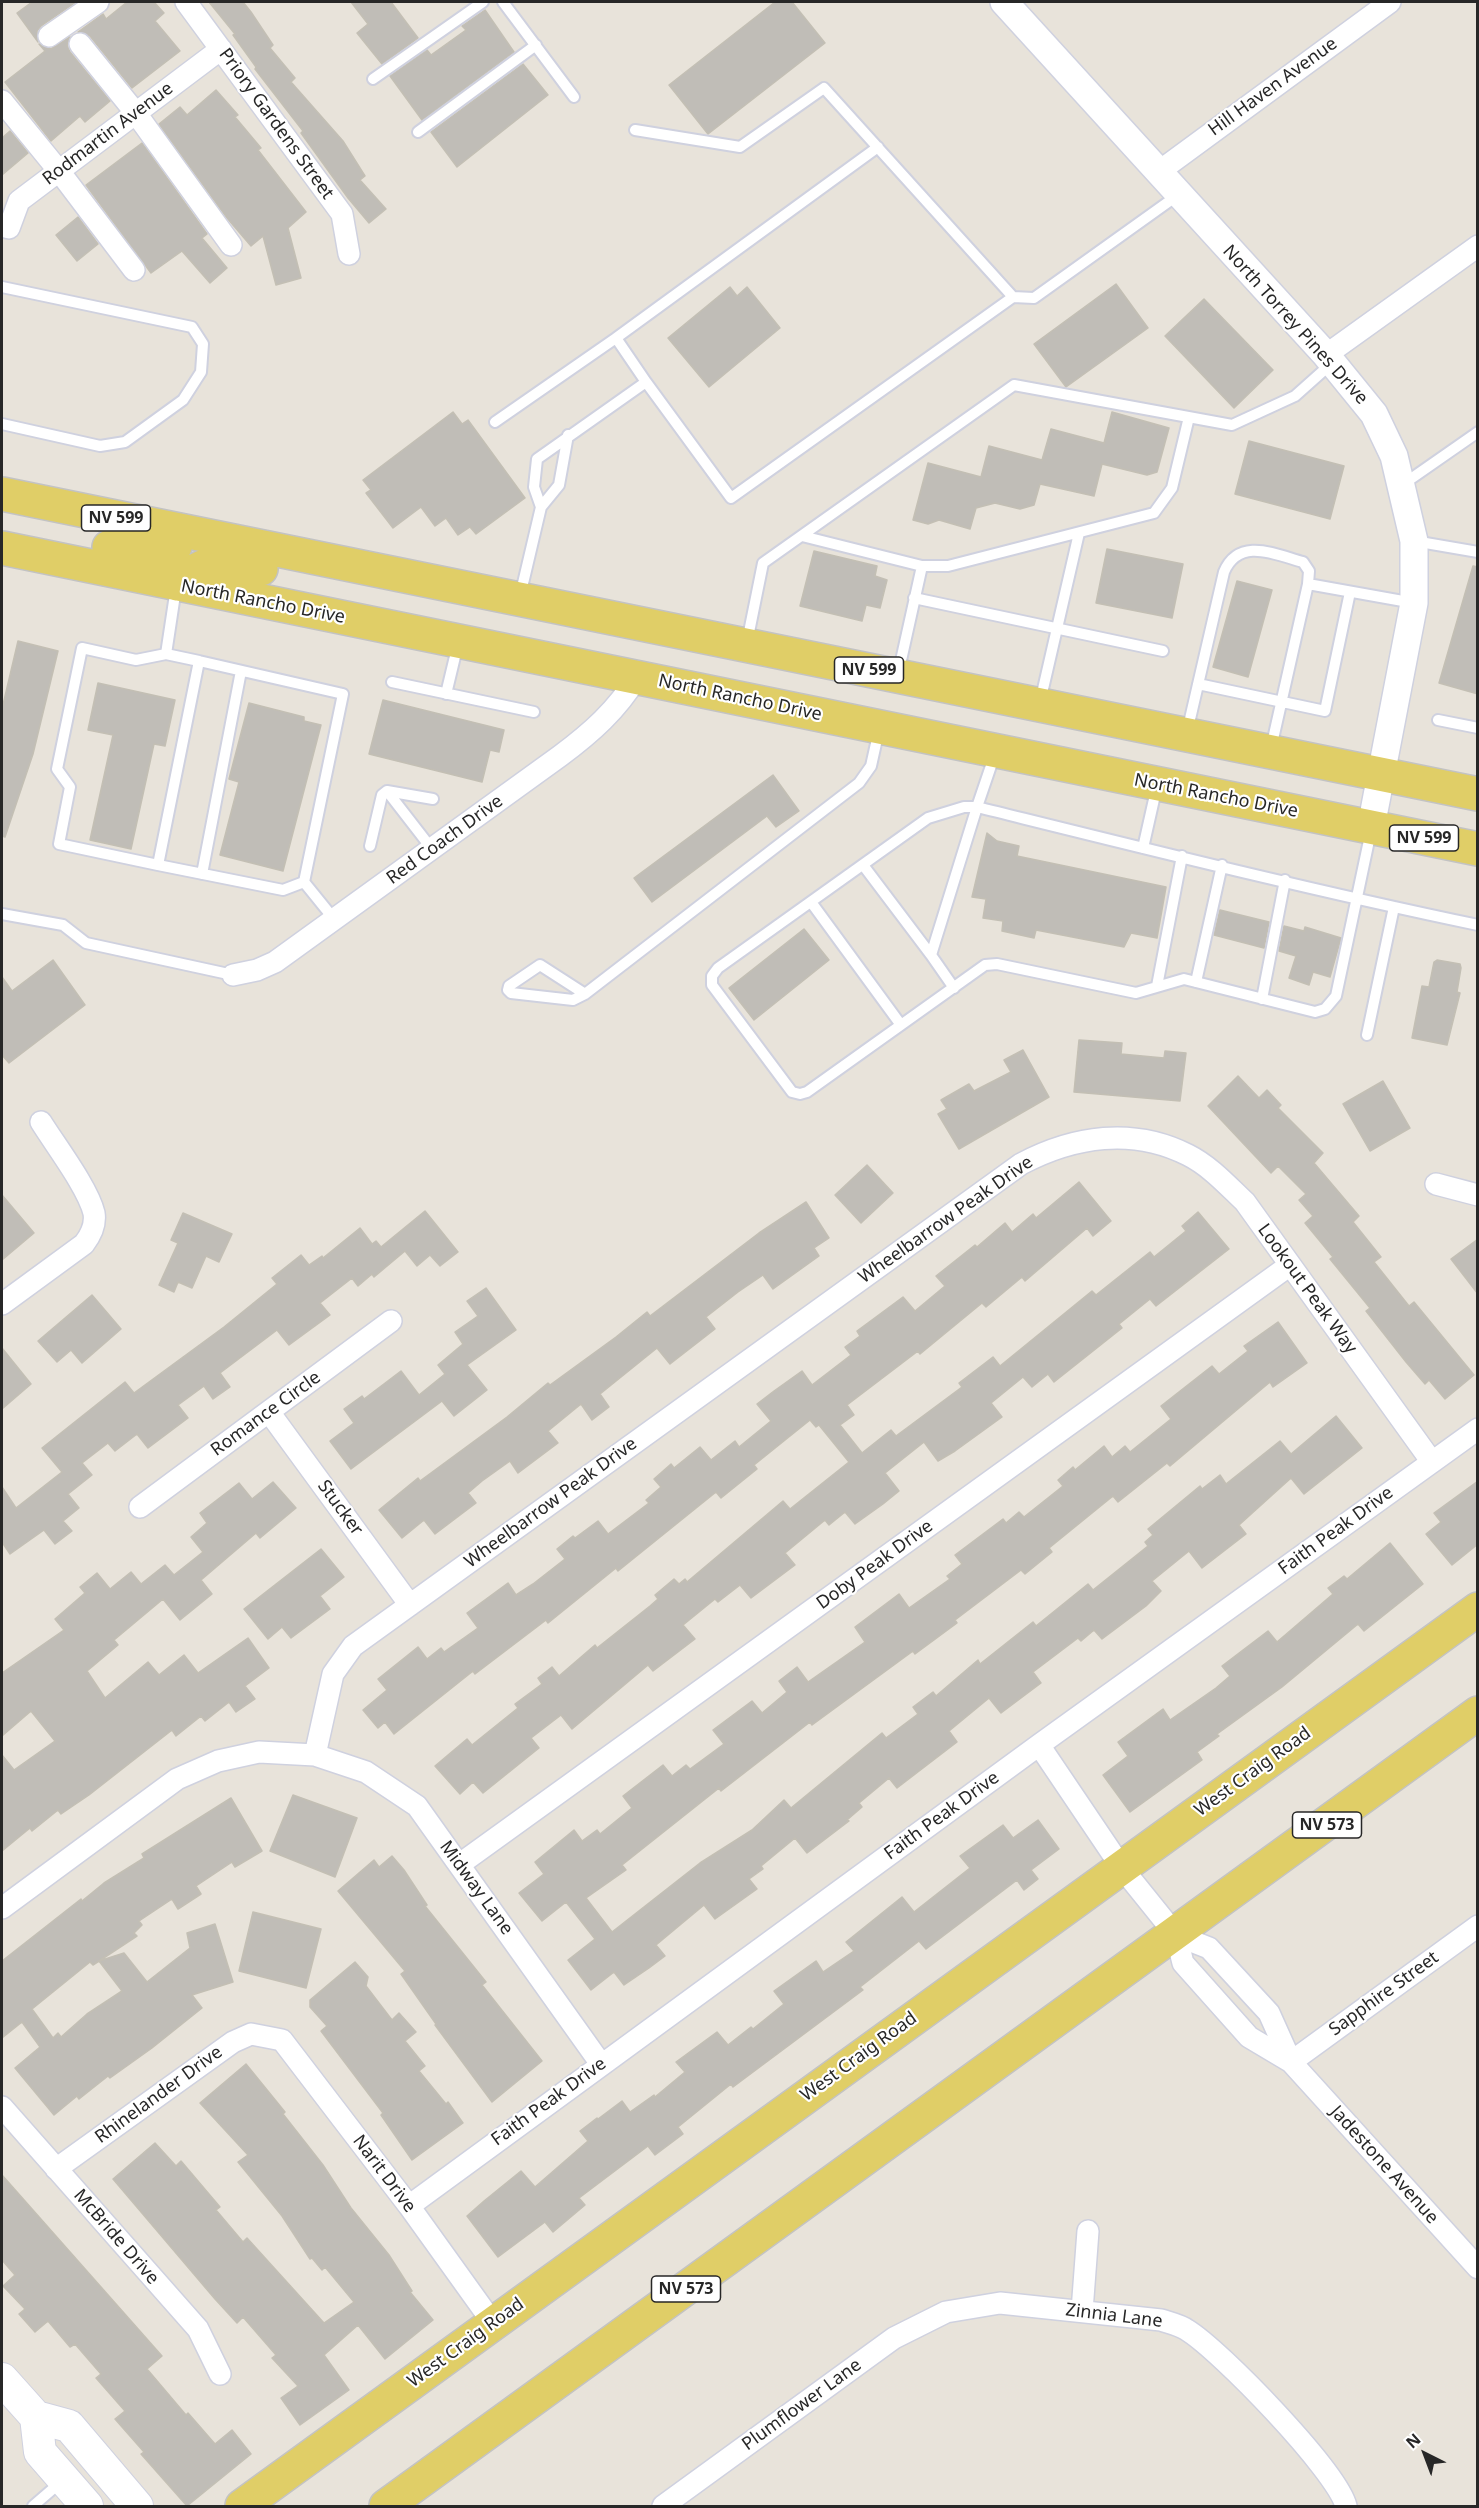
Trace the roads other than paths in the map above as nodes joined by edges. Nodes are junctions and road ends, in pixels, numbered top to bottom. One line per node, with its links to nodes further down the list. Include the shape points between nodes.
1 (98, 2): 7 (street)
2 (186, 2): 10 (street, Priory Gardens Street)
3 (483, 2): 11 (lane)
4 (503, 2): 9 (lane)
5 (1004, 2): 19 (street, North Torrey Pines Drive)
6 (1390, 2): 19 (street, Hill Haven Avenue)
7 (49, 36)
8 (80, 44): 14 (street)
9 (536, 45): 12 (lane); 16 (lane)
10 (221, 49): 14 (street, Rodmartin Avenue); 24 (street, Priory Gardens Street, via 342,214)
11 (373, 79)
12 (574, 97)
13 (2, 101): 18 (street)
14 (135, 112): 18 (street, Rodmartin Avenue); 22 (street)
15 (635, 130): 17 (lane, via 740,147 824,88)
16 (418, 132)
17 (878, 147): 27 (lane); 28 (lane)
18 (59, 171): 21 (street, Rodmartin Avenue, via 19,201); 25 (street)
19 (1157, 173): 20 (street, North Torrey Pines Drive)
20 (1178, 195): 27 (lane, via 1034,298); 29 (street, North Torrey Pines Drive)
21 (5, 227)
22 (231, 245)
23 (1478, 246): 29 (street)
24 (349, 254)
25 (134, 270)
26 (2, 287): 33 (lane, via 192,327 203,344 201,372 183,400 125,442 100,446)
27 (1013, 297): 30 (lane, via 731,498)
28 (616, 338): 30 (lane); 32 (lane)
29 (1329, 359): 31 (lane, via 1295,396 1232,425); 36 (street, North Torrey Pines Drive, via 1374,414 1394,456)
30 (646, 382): 35 (lane)
31 (1189, 417): 40 (lane, via 1172,488 1154,513); 41 (lane, via 1014,385)
32 (495, 422)
33 (2, 424)
34 (1478, 432): 36 (lane)
35 (568, 435): 38 (lane, via 559,485); 38 (lane, via 537,459 534,486)
36 (1402, 485): 42 (street, North Torrey Pines Drive)
37 (2, 494): 39 (main road, NV 599)
38 (541, 507): 52 (lane)
39 (181, 531): 45 (main road, via 174,549 153,556 100,546); 46 (main road, NV 599)
40 (1079, 532): 47 (lane, via 948,566); 54 (lane)
41 (802, 536): 47 (lane); 56 (lane, via 763,563)
42 (1414, 541): 44 (lane); 53 (street, North Torrey Pines Drive)
43 (2, 548): 45 (main road, North Rancho Drive / NV 599)
44 (1478, 552)
45 (45, 557): 48 (main road, North Rancho Drive / NV 599)
46 (357, 566): 48 (main road, via 293,576 224,561 196,568); 52 (main road, NV 599)
47 (922, 566): 51 (lane)
48 (177, 584): 55 (main road, North Rancho Drive / NV 599); 58 (lane)
49 (1308, 584): 50 (lane); 64 (lane, via 1309,571 1303,562 1244,550 1229,560); 66 (lane)
50 (1350, 592): 53 (lane); 66 (lane, via 1325,711)
51 (914, 598): 54 (lane); 61 (lane)
52 (520, 599): 56 (main road, NV 599)
53 (1414, 603): 75 (street, North Torrey Pines Drive)
54 (1057, 628): 57 (lane); 67 (lane)
55 (459, 641): 62 (main road, North Rancho Drive / NV 599); 65 (lane)
56 (746, 644): 61 (main road, NV 599)
57 (1163, 651)
58 (166, 654): 59 (lane); 87 (lane, via 136,660 82,648 57,769 70,787 59,844)
59 (199, 662): 60 (lane); 87 (lane)
60 (241, 671): 90 (lane); 92 (lane, via 343,694)
61 (898, 676): 67 (main road, NV 599)
62 (637, 677): 70 (main road, North Rancho Drive / NV 599); 84 (street, Red Coach Drive, via 591,733)
63 (392, 682): 65 (lane)
64 (1198, 684): 66 (lane); 72 (lane)
65 (446, 694): 68 (lane)
66 (1282, 701): 74 (lane)
67 (1039, 705): 72 (main road, NV 599)
68 (534, 712)
69 (1438, 720): 71 (lane)
70 (880, 727): 73 (main road, North Rancho Drive / NV 599); 104 (lane, via 871,766 859,783)
71 (1478, 728)
72 (1187, 735): 74 (main road, NV 599)
73 (996, 751): 76 (main road, North Rancho Drive / NV 599); 80 (lane)
74 (1270, 752): 75 (main road, NV 599)
75 (1381, 775): 78 (main road, NV 599); 81 (street, North Torrey Pines Drive)
76 (1157, 784): 81 (main road, North Rancho Drive / NV 599); 83 (lane)
77 (387, 791): 79 (lane); 82 (lane, via 382,795); 84 (lane)
78 (1478, 794)
79 (433, 799)
80 (977, 807): 83 (lane); 88 (lane, via 928,818); 99 (lane)
81 (1371, 827): 85 (main road, North Rancho Drive / NV 599); 93 (lane)
82 (370, 846)
83 (1143, 848): 86 (lane)
84 (432, 849): 97 (street, Red Coach Drive)
85 (1478, 849)
86 (1182, 856): 89 (lane); 102 (lane)
87 (158, 865): 90 (lane)
88 (863, 865): 94 (lane); 99 (lane)
89 (1222, 865): 91 (lane); 101 (lane)
90 (202, 874): 92 (lane, via 284,890)
91 (1285, 880): 93 (lane); 105 (lane)
92 (304, 882): 97 (lane)
93 (1357, 899): 95 (lane); 105 (lane, via 1335,996 1325,1009 1315,1012)
94 (811, 902): 106 (lane); 106 (lane, via 718,968 712,985 792,1092 800,1094)
95 (1395, 907): 98 (lane); 107 (lane)
96 (2, 914): 100 (lane, via 63,925 86,943)
97 (334, 919): 100 (street, Red Coach Drive, via 275,962)
98 (1478, 925)
99 (931, 955): 103 (lane)
100 (233, 975)
101 (1196, 982): 102 (lane, via 1184,979); 105 (lane)
102 (1157, 986): 103 (lane, via 1136,993 998,964 985,965)
103 (954, 988): 106 (lane)
104 (585, 994): 104 (lane, via 573,1000 508,990 540,965)
105 (1262, 999)
106 (901, 1025)
107 (1367, 1035)
108 (41, 1122): 113 (street, via 89,1202 94,1221 92,1232 84,1244)
109 (1158, 1143): 112 (street, Lookout Peak Way, via 1189,1155 1218,1176 1245,1202); 119 (street, Wheelbarrow Peak Drive, via 1122,1138 1085,1140 1050,1149 1021,1164)
110 (1436, 1184): 111 (street)
111 (1478, 1195)
112 (1290, 1265): 117 (street, Lookout Peak Way); 124 (street, Doby Peak Drive)
113 (2, 1304)
114 (391, 1322): 115 (street, Romance Circle)
115 (269, 1412): 118 (street, Romance Circle); 119 (street, Stucker)
116 (1478, 1429): 117 (street, Faith Peak Drive)
117 (1432, 1462): 122 (street, Faith Peak Drive)
118 (140, 1507)
119 (410, 1605): 123 (street, Wheelbarrow Peak Drive, via 353,1646 333,1674)
120 (1478, 1609): 125 (main road, West Craig Road)
121 (1478, 1713): 128 (main road, NV 573)
122 (1039, 1745): 125 (street, Jadestone Avenue); 131 (street, Faith Peak Drive)
123 (315, 1755): 124 (street, Midway Lane, via 366,1772 417,1806); 126 (street, via 259,1752 218,1761 177,1779)
124 (460, 1864): 131 (street, Midway Lane)
125 (1122, 1868): 128 (street, Jadestone Avenue); 139 (main road, West Craig Road)
126 (3, 1904)
127 (1478, 1926): 130 (street, Sapphire Street)
128 (1176, 1935): 130 (street, Jadestone Avenue, via 1183,1963 1249,2037); 130 (street, Jadestone Avenue, via 1209,1948 1269,2013); 148 (main road, NV 573)
129 (267, 2035): 133 (street, Rhinelander Drive, via 251,2034 233,2042); 134 (street, Narit Drive, via 282,2040)
130 (1291, 2062): 136 (street, Jadestone Avenue)
131 (601, 2064): 134 (street, Faith Peak Drive)
132 (2, 2107): 133 (street, McBride Drive)
133 (56, 2169): 140 (street, McBride Drive, via 198,2329)
134 (409, 2206): 139 (street, Narit Drive)
135 (1088, 2231): 137 (street)
136 (1478, 2268)
137 (1082, 2311): 138 (street, Zinnia Lane, via 1000,2303); 150 (street, Zinnia Lane, via 1161,2320 1186,2329 1231,2365 1328,2474)
138 (946, 2312): 149 (street, Plumflower Lane, via 894,2338)
139 (493, 2323): 147 (main road, West Craig Road)
140 (220, 2374)
141 (3, 2383): 142 (main road)
142 (36, 2417): 143 (main road, via 40,2452); 146 (main road, via 69,2426)
143 (64, 2480): 144 (lane); 145 (main road)
144 (33, 2506)
145 (87, 2506)
146 (137, 2506)
147 (242, 2506)
148 (386, 2506)
149 (663, 2506)
150 (1346, 2506)

